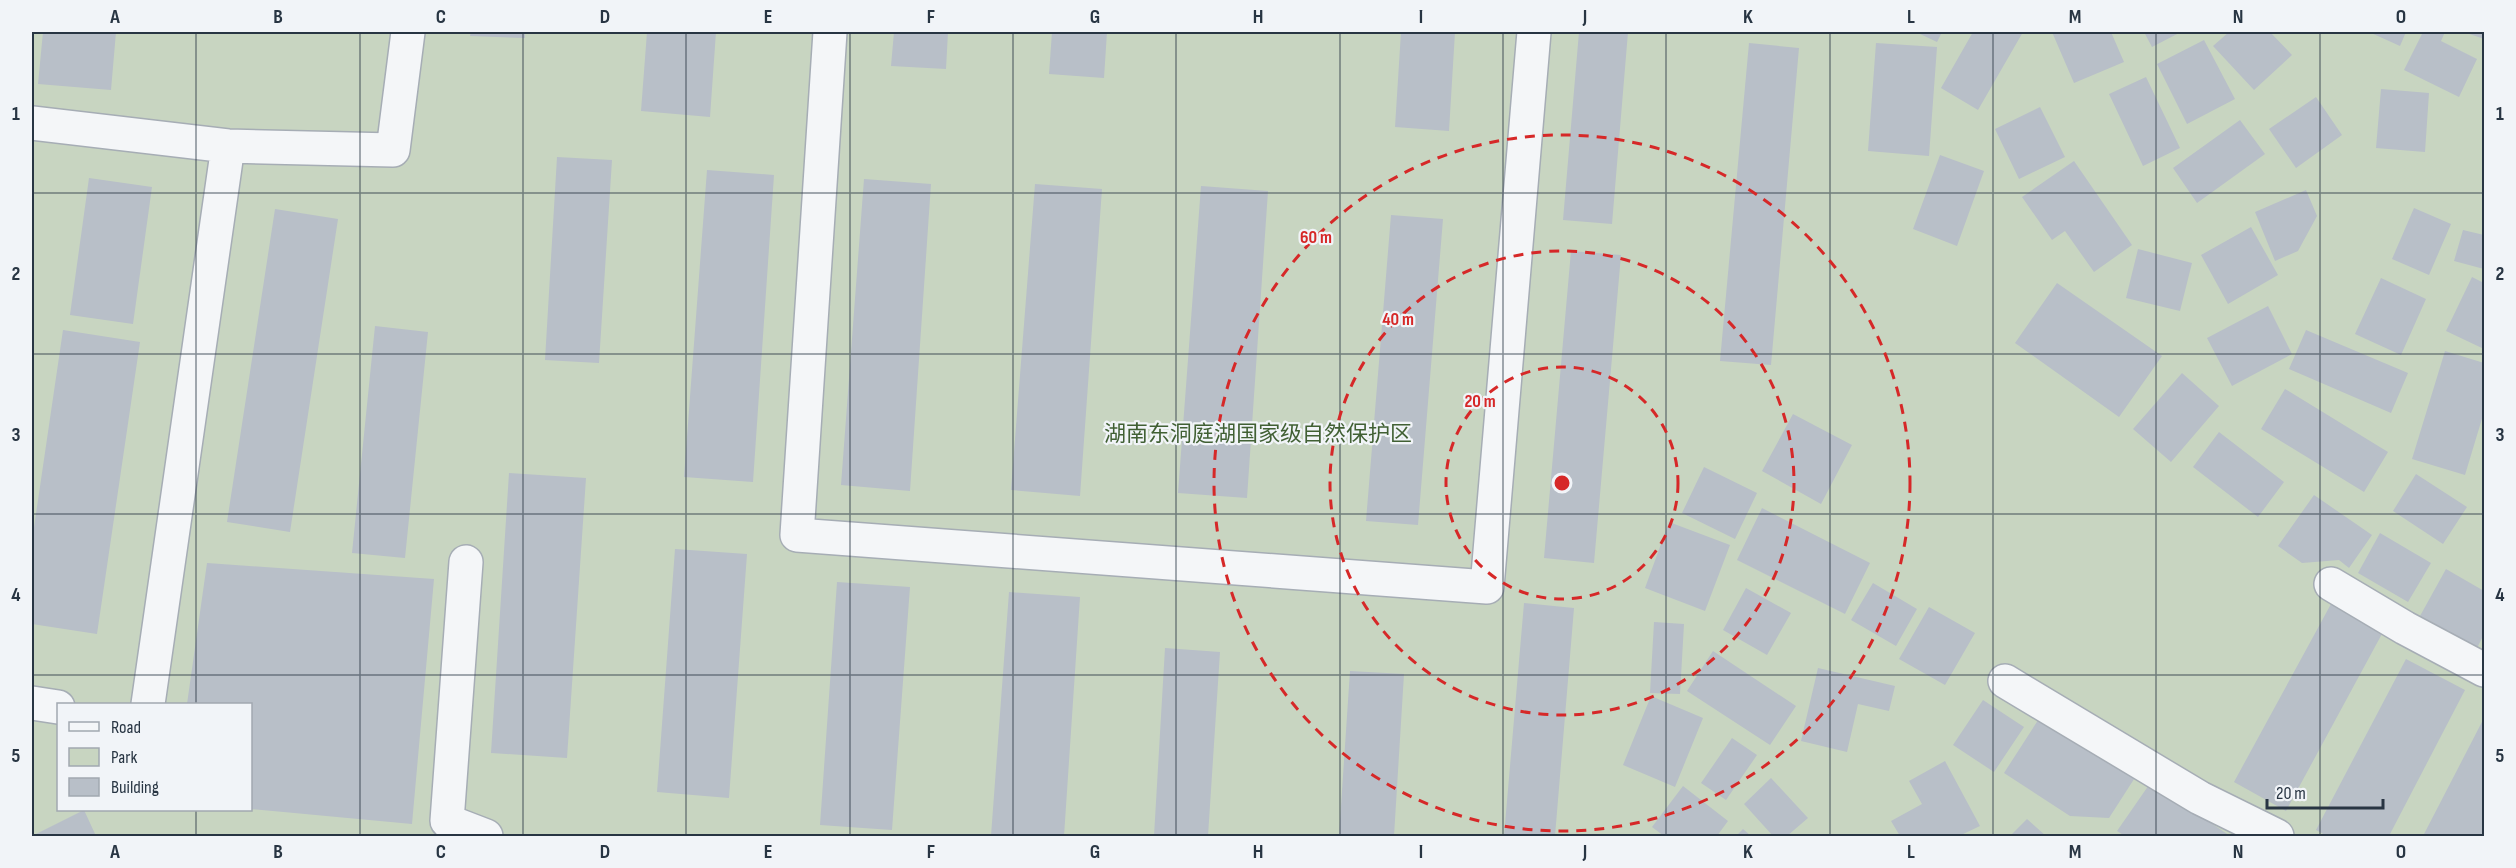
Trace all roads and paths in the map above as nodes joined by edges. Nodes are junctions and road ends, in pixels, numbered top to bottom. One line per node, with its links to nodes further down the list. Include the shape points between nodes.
1 (408, 32): 5 (street, via 393,150)
2 (830, 32): 3 (street, via 797,535 1487,587)
3 (1534, 32)
4 (32, 123): 5 (street)
5 (228, 146): 11 (street)
6 (466, 562): 13 (street, via 447,820)
7 (2331, 584): 8 (street)
8 (2484, 670)
9 (2005, 681): 14 (street, via 2200,798)
10 (32, 703): 12 (street)
11 (148, 703)
12 (57, 707)
13 (486, 837)
14 (2277, 837)

